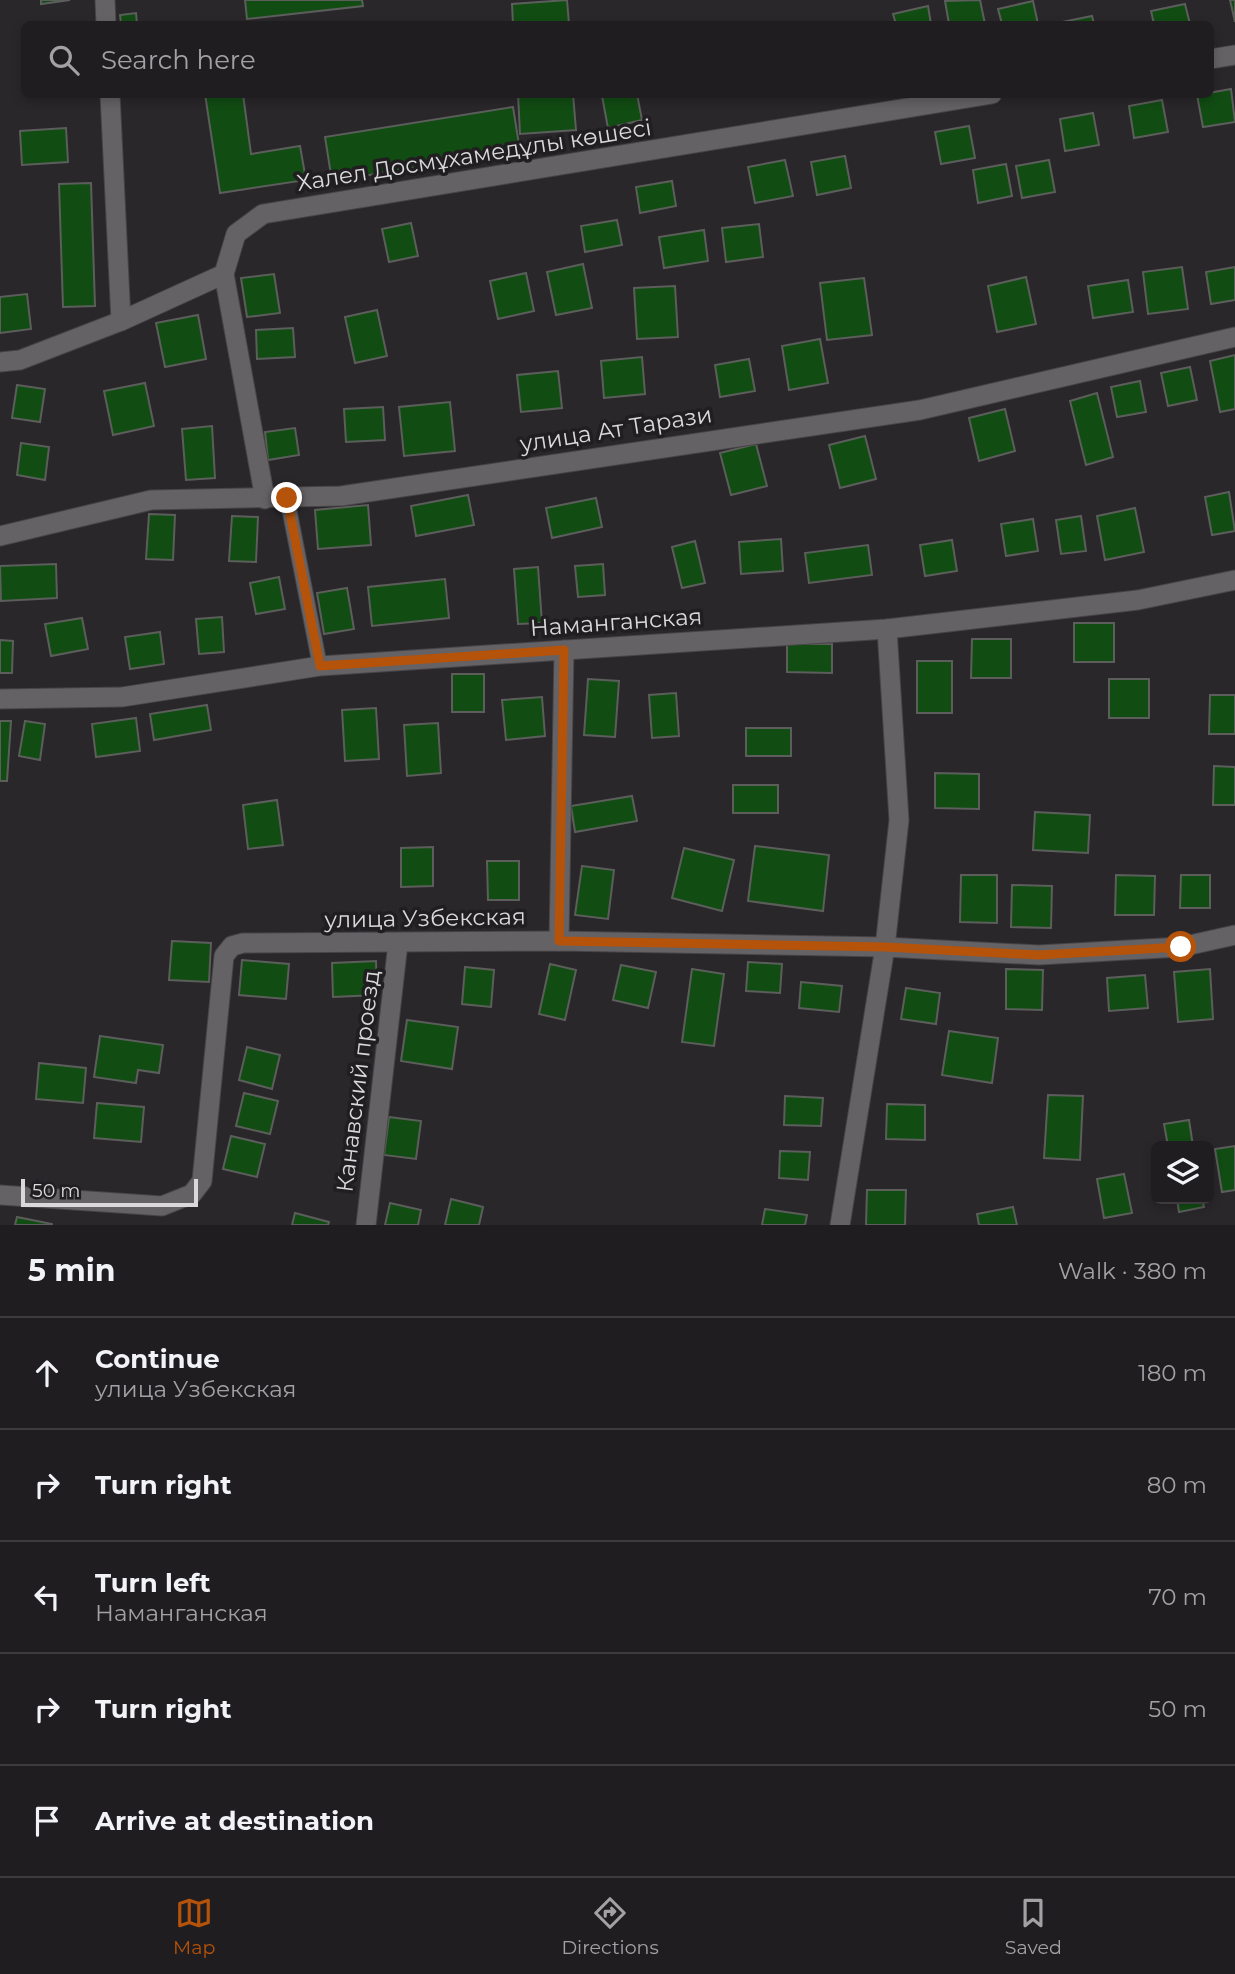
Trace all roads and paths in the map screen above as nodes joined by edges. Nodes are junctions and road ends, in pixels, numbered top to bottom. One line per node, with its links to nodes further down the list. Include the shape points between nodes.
1 (105, 0): 2 (street)
2 (106, 21)
3 (1235, 55): 4 (street)
4 (1214, 58)
5 (110, 98): 8 (street)
6 (968, 98): 7 (street, Халел Досмұхамедұлы көшесі, via 263,214 236,234)
7 (224, 274): 8 (street); 12 (street, Халел Досмұхамедұлы көшесі)
8 (121, 321): 10 (street, via 20,360)
9 (1235, 337): 11 (street, улица Ат Тарази, via 919,410 341,496)
10 (0, 362)
11 (287, 498): 12 (street, улица Ат Тарази); 17 (lane)
12 (265, 499): 13 (street, улица Ат Тарази, via 151,500)
13 (0, 536)
14 (1235, 580): 15 (street, Наманганская, via 1138,600)
15 (887, 629): 16 (street, Наманганская); 22 (street, via 899,820)
16 (564, 650): 17 (street, Наманганская); 20 (street)
17 (320, 666): 18 (street, Наманганская, via 122,697)
18 (0, 699)
19 (1235, 935): 22 (street, улица Узбекская, via 1181,947 1039,955)
20 (559, 941): 21 (street, улица Узбекская); 22 (street, улица Узбекская)
21 (398, 943): 23 (street, улица Узбекская, via 232,946 224,956 202,1181 192,1194 163,1206); 24 (street, Канавский проезд)
22 (885, 947): 25 (street)
23 (0, 1195)
24 (366, 1225)
25 (840, 1225)

